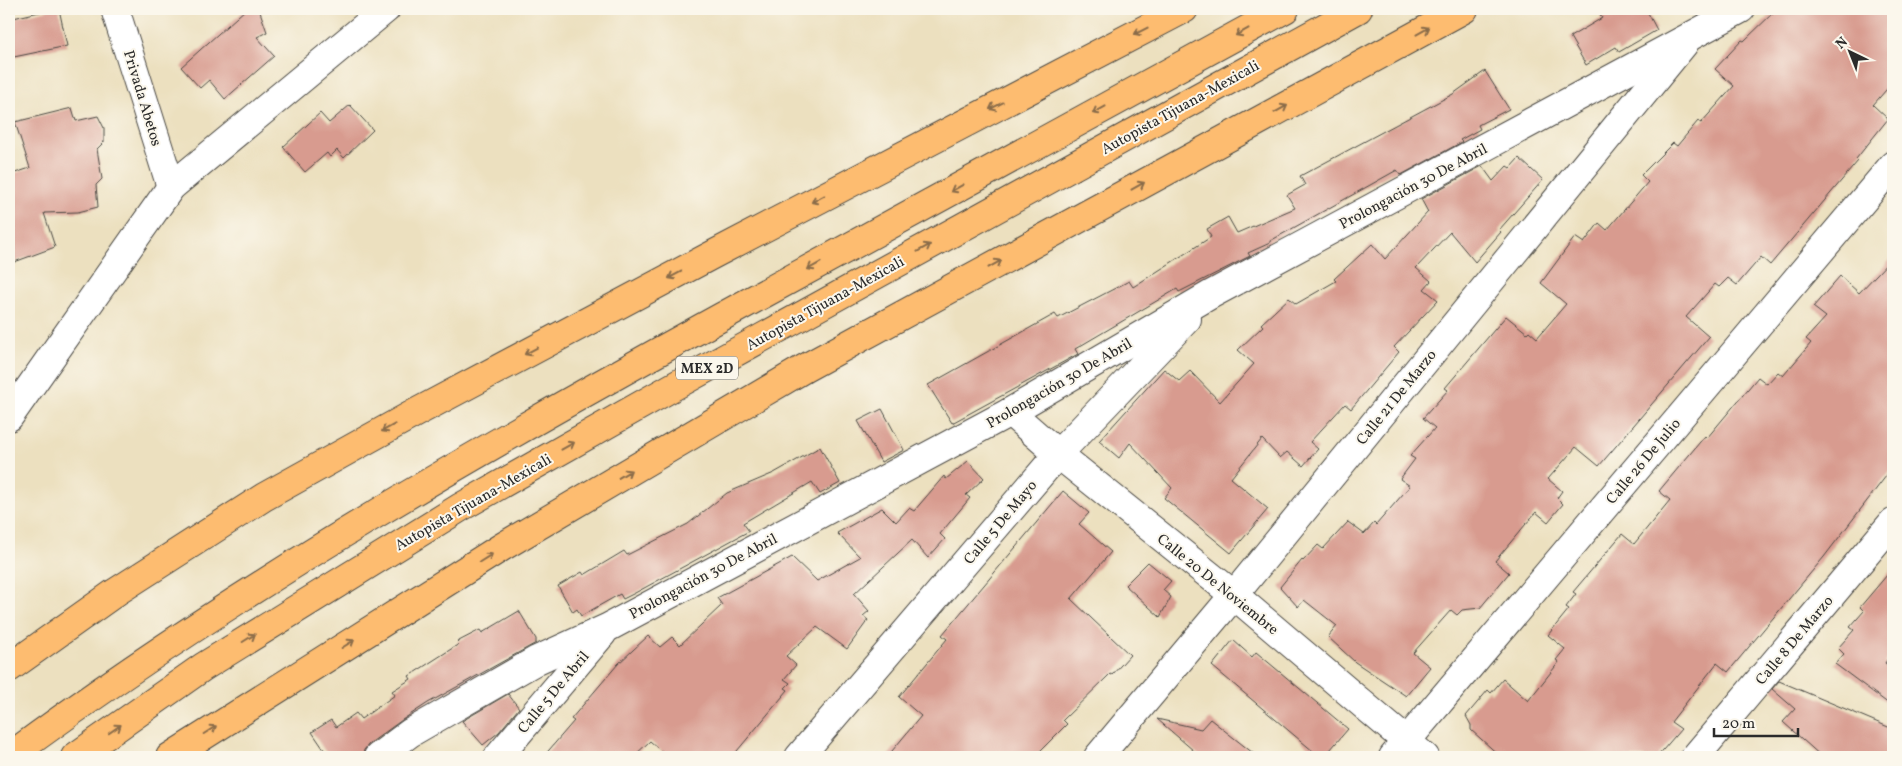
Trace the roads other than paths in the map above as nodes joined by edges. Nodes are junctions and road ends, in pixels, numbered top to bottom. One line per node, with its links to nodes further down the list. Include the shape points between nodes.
1 (115, 9): 10 (street, Privada Abetos)
2 (386, 9): 10 (street)
3 (1184, 9): 18 (highway, one-way to 18, via 861,176 264,497 116,592)
4 (1284, 9): 20 (highway, MEX 2D, one-way to 20, via 439,475 180,636)
5 (1358, 9): 21 (highway, Autopista Tijuana-Mexicali / MEX 2D, one-way to 5, via 203,667 461,506)
6 (1464, 9): 22 (highway, one-way to 6, via 502,547 805,368)
7 (1741, 9): 8 (street, Prolongación 30 De Abril)
8 (1692, 35): 11 (street, Prolongación 30 De Abril); 16 (street, Calle 21 De Marzo)
9 (1893, 165): 19 (street, Calle 26 De Julio)
10 (171, 188): 13 (street)
11 (1210, 295): 12 (street, Prolongación 30 De Abril); 14 (street, Calle 5 De Mayo)
12 (1010, 412): 14 (street, Calle 20 De Noviembre); 17 (street, Prolongación 30 De Abril)
13 (9, 417)
14 (1058, 454): 16 (street, Calle 20 De Noviembre); 25 (street, Calle 5 De Mayo)
15 (1893, 522): 27 (street, Calle 8 De Marzo)
16 (1234, 595): 19 (street, Calle 20 De Noviembre); 26 (street, Calle 21 De Marzo)
17 (607, 628): 23 (street, Prolongación 30 De Abril, via 537,660 410,733); 24 (street, Calle 5 De Abril)
18 (9, 668)
19 (1408, 752)
20 (9, 757)
21 (75, 757)
22 (170, 757)
23 (378, 757)
24 (498, 757)
25 (799, 757)
26 (1098, 757)
27 (1695, 757)

